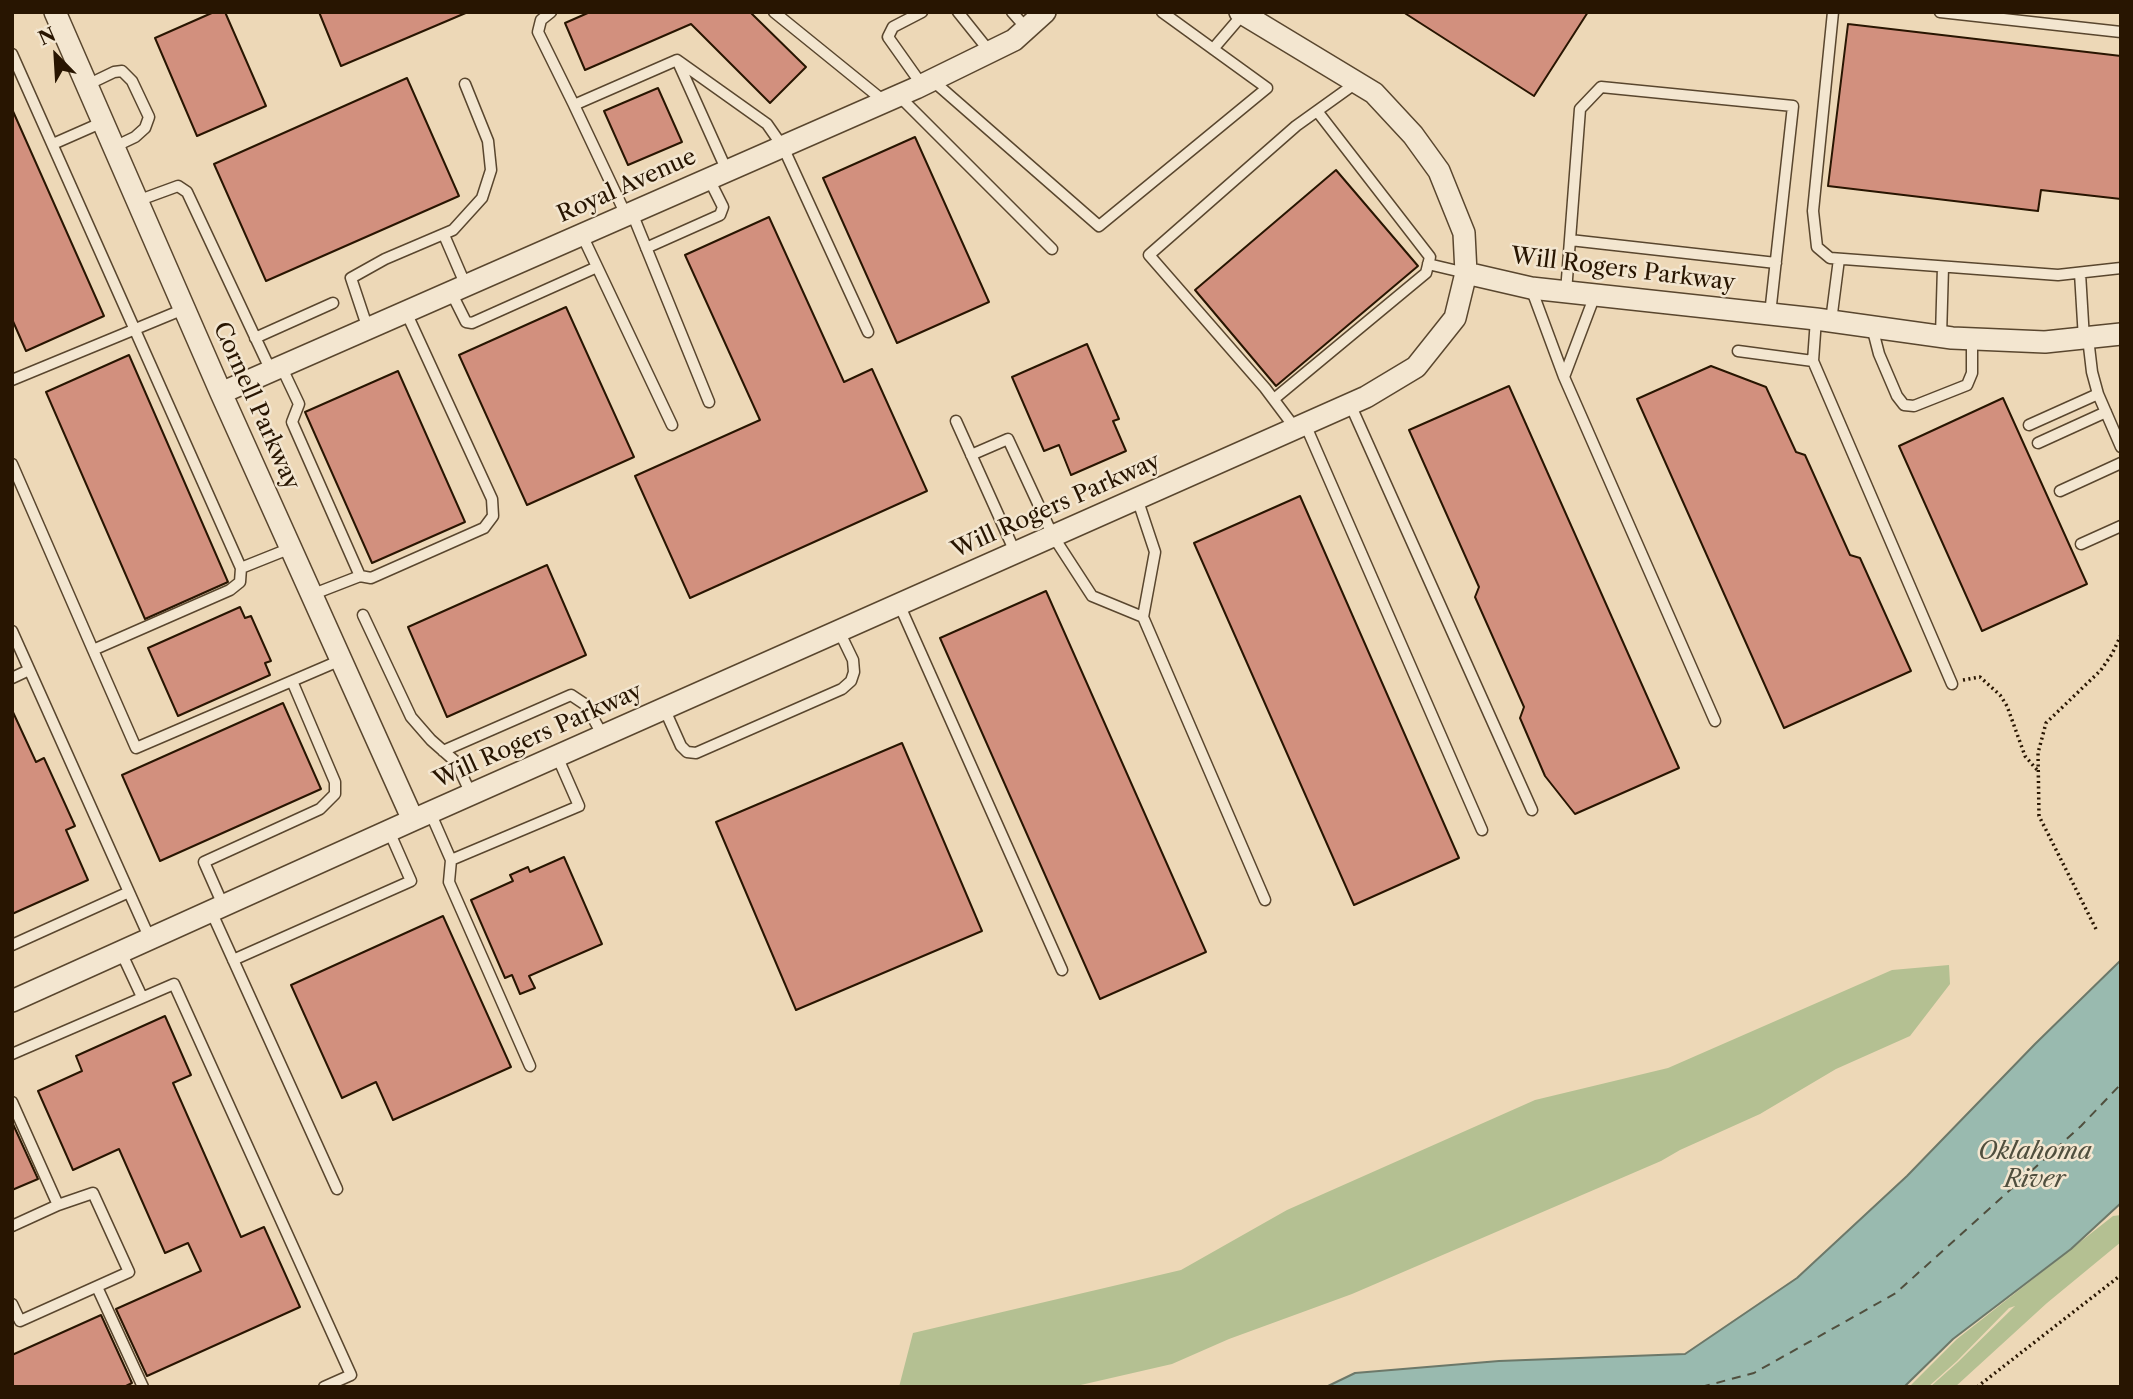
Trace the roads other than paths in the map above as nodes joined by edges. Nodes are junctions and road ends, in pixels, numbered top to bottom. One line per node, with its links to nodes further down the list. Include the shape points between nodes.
1 (55, 12): 21 (street, Cornell Parkway)
2 (551, 12): 23 (lane, via 541,20 538,32)
3 (774, 12): 22 (lane)
4 (922, 12): 18 (lane, via 893,27 888,37)
5 (958, 12): 15 (lane)
6 (1012, 12): 12 (lane)
7 (1045, 12): 12 (street, Royal Avenue)
8 (1162, 12): 14 (lane)
9 (1833, 12): 37 (lane, via 1813,211 1817,247)
10 (1940, 12): 13 (lane)
11 (1242, 13): 14 (lane); 19 (street)
12 (1027, 29): 15 (street, Royal Avenue)
13 (2121, 32)
14 (1213, 49): 18 (lane, via 1267,88 1099,226)
15 (990, 52): 18 (street, Royal Avenue)
16 (12, 54): 26 (lane)
17 (677, 60): 23 (lane); 28 (lane, via 767,124); 29 (lane)
18 (927, 83): 22 (street, Royal Avenue)
19 (1356, 83): 24 (lane); 43 (street, via 1374,93 1439,171 1464,233)
20 (466, 84): 32 (lane, via 488,141 491,170 482,198)
21 (87, 85): 25 (street, Cornell Parkway); 27 (lane, via 122,71 132,81 149,117 135,137)
22 (892, 99): 28 (street, Royal Avenue); 36 (lane)
23 (573, 105): 31 (lane)
24 (1317, 111): 39 (lane, via 1430,257); 70 (lane, via 1149,255)
25 (103, 122): 26 (lane); 27 (street, Cornell Parkway)
26 (53, 144): 55 (lane)
27 (114, 147): 30 (street, Cornell Parkway)
28 (783, 147): 29 (street, Royal Avenue); 57 (lane)
29 (718, 175): 31 (street, Royal Avenue); 35 (lane, via 720,215)
30 (137, 201): 50 (street, Cornell Parkway); 60 (lane, via 178,186 187,192)
31 (629, 214): 33 (street, Royal Avenue); 35 (lane)
32 (444, 235): 46 (lane); 56 (lane, via 351,278)
33 (582, 235): 40 (lane); 46 (street, Royal Avenue)
34 (1570, 240): 38 (lane); 38 (lane, via 1580,109 1601,87 1793,106); 47 (lane)
35 (646, 248): 71 (lane)
36 (1052, 248)
37 (1839, 259): 41 (lane); 53 (lane)
38 (1776, 263): 52 (lane)
39 (1428, 264): 43 (lane); 70 (lane, via 1426,273)
40 (597, 267): 46 (lane, via 472,323 466,322); 75 (lane)
41 (1943, 267): 44 (lane); 59 (lane)
42 (2121, 268): 44 (lane)
43 (1466, 273): 45 (street, Will Rogers Parkway); 72 (street, Will Rogers Parkway, via 1455,318 1416,367)
44 (2080, 273): 62 (lane)
45 (1531, 288): 47 (street, Will Rogers Parkway); 66 (lane)
46 (458, 289): 51 (street, Royal Avenue)
47 (1566, 292): 48 (street, Will Rogers Parkway)
48 (1595, 295): 52 (street, Will Rogers Parkway); 66 (lane)
49 (333, 303): 60 (lane)
50 (184, 309): 55 (lane); 68 (street, Cornell Parkway)
51 (407, 312): 56 (street, Royal Avenue); 91 (lane, via 492,499 493,516 484,528 371,578)
52 (1770, 314): 53 (street, Will Rogers Parkway)
53 (1824, 320): 54 (street, Will Rogers Parkway); 64 (lane)
54 (1872, 327): 59 (street, Will Rogers Parkway); 61 (lane, via 1879,354 1904,405 1914,406 1967,385 1972,373)
55 (135, 329): 67 (lane); 90 (lane)
56 (368, 329): 65 (street, Royal Avenue)
57 (868, 332)
58 (2121, 334): 62 (street, Will Rogers Parkway)
59 (1941, 336): 61 (street, Will Rogers Parkway)
60 (255, 338): 65 (lane)
61 (1972, 339): 62 (street, Will Rogers Parkway)
62 (2086, 339): 69 (lane)
63 (1738, 351): 64 (lane)
64 (1813, 361): 103 (lane)
65 (276, 369): 68 (street, Royal Avenue); 91 (lane, via 299,404 292,422)
66 (1564, 377): 105 (lane)
67 (12, 380)
68 (221, 393): 88 (street, Cornell Parkway)
69 (2098, 394): 73 (lane); 76 (lane)
70 (1274, 400): 77 (lane)
71 (709, 402)
72 (1350, 404): 77 (street, Will Rogers Parkway); 110 (lane)
73 (2106, 412): 78 (lane); 79 (lane)
74 (956, 421): 80 (lane)
75 (672, 425)
76 (2029, 425)
77 (1300, 426): 84 (street, Will Rogers Parkway); 112 (lane)
78 (2038, 443)
79 (2121, 447)
80 (971, 456): 86 (lane, via 1008,439); 89 (lane)
81 (2121, 463): 83 (lane)
82 (12, 464): 98 (lane)
83 (2060, 491)
84 (1138, 498): 86 (street, Will Rogers Parkway); 95 (lane, via 1155,552)
85 (2121, 526): 87 (lane)
86 (1053, 536): 89 (street, Will Rogers Parkway); 95 (lane, via 1092,596)
87 (2081, 544)
88 (291, 548): 90 (lane); 92 (street, Cornell Parkway)
89 (1015, 552): 93 (street, Will Rogers Parkway)
90 (241, 568): 98 (lane, via 240,582 230,590)
91 (360, 576): 92 (lane)
92 (311, 595): 99 (street, Cornell Parkway)
93 (900, 604): 97 (street, Will Rogers Parkway); 122 (lane)
94 (363, 615): 107 (lane, via 411,717)
95 (1143, 617): 116 (lane)
96 (12, 631): 100 (lane)
97 (839, 631): 104 (street, Will Rogers Parkway); 104 (lane, via 854,672 842,690 696,753 681,746)
98 (93, 650): 102 (lane, via 136,748)
99 (341, 660): 102 (lane); 111 (street, Cornell Parkway)
100 (29, 670): 101 (lane); 115 (lane)
101 (12, 678)
102 (292, 681): 117 (lane, via 335,782 335,794 320,809 204,862)
103 (1952, 684)
104 (664, 708): 106 (street, Will Rogers Parkway)
105 (1715, 721)
106 (603, 736): 107 (lane, via 586,705 571,695); 108 (street, Will Rogers Parkway)
107 (443, 751): 109 (lane, via 456,762)
108 (557, 756): 109 (street, Will Rogers Parkway); 114 (lane, via 579,806)
109 (471, 794): 111 (street, Will Rogers Parkway)
110 (1532, 810)
111 (422, 816): 113 (street, Will Rogers Parkway); 114 (lane)
112 (1482, 830)
113 (389, 831): 117 (street, Will Rogers Parkway); 121 (lane, via 411,881)
114 (451, 860): 126 (lane, via 449,882)
115 (129, 892): 118 (lane); 119 (lane)
116 (1265, 900)
117 (217, 908): 118 (street, Will Rogers Parkway); 121 (lane)
118 (150, 939): 120 (street, Will Rogers Parkway)
119 (12, 945)
120 (121, 952): 123 (lane); 124 (street, Will Rogers Parkway)
121 (233, 960): 128 (lane)
122 (1062, 970)
123 (142, 998): 125 (lane); 134 (lane, via 174,984 351,1375)
124 (12, 1001)
125 (12, 1054)
126 (530, 1066)
127 (12, 1102): 129 (lane)
128 (337, 1189)
129 (58, 1205): 130 (lane); 131 (lane, via 93,1193 130,1272)
130 (12, 1226)
131 (97, 1287): 132 (lane, via 20,1321); 133 (lane)
132 (12, 1304)
133 (143, 1387)
134 (324, 1387)

